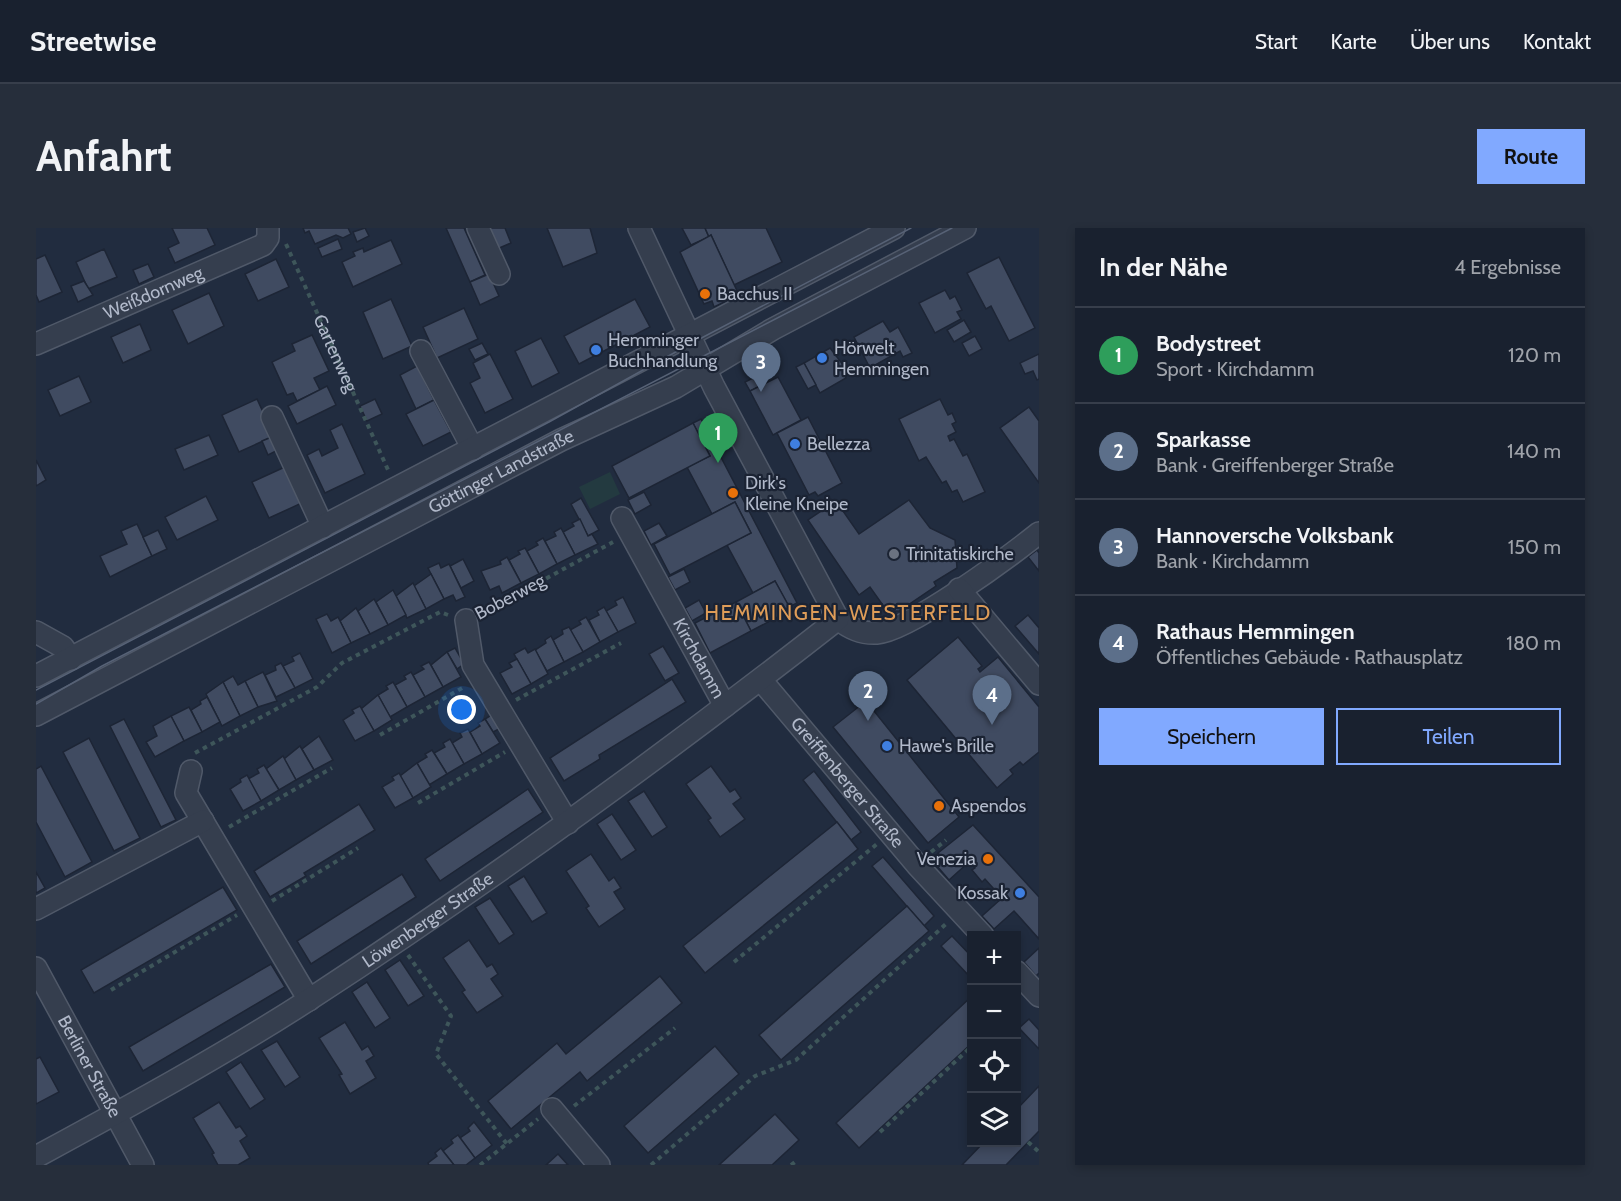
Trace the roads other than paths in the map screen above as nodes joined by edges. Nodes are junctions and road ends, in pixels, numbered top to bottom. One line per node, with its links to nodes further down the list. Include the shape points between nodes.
1 (478, 228): 6 (street)
2 (639, 228): 7 (street)
3 (894, 228): 7 (street, Göttinger Landstraße)
4 (965, 228): 10 (street, Göttinger Landstraße)
5 (268, 233): 8 (street, Weißdornweg, via 263,244)
6 (499, 274)
7 (691, 341): 10 (street); 12 (street, Göttinger Landstraße)
8 (36, 344)
9 (422, 351): 12 (street)
10 (704, 368): 17 (street); 25 (street, Göttinger Landstraße, via 676,387 561,440)
11 (272, 417): 14 (street)
12 (474, 449): 14 (street, Göttinger Landstraße)
13 (626, 526): 24 (street, Kirchdamm)
14 (323, 527): 20 (street, Göttinger Landstraße)
15 (1039, 533): 16 (street)
16 (959, 589): 17 (street, via 908,623 878,633 859,632); 23 (street)
17 (838, 619): 22 (street, Kirchdamm)
18 (466, 620): 27 (street, Boberweg, via 473,665)
19 (36, 632): 20 (street, via 63,646)
20 (71, 659): 21 (street, Göttinger Landstraße)
21 (36, 676)
22 (760, 680): 24 (street, Kirchdamm); 30 (street, Greiffenberger Straße)
23 (1039, 684)
24 (724, 706): 27 (street, Löwenberger Straße)
25 (36, 715)
26 (191, 771): 28 (street, via 186,793)
27 (568, 823): 34 (street, Löwenberger Straße)
28 (208, 829): 29 (street); 34 (street)
29 (36, 909)
30 (978, 931)
31 (36, 968): 36 (street, Berliner Straße)
32 (1021, 976): 33 (street)
33 (1039, 996)
34 (309, 1000): 36 (street, Löwenberger Straße)
35 (556, 1113): 39 (street)
36 (116, 1114): 37 (street, Löwenberger Straße); 38 (street, Berliner Straße)
37 (36, 1157)
38 (143, 1165)
39 (599, 1165)

